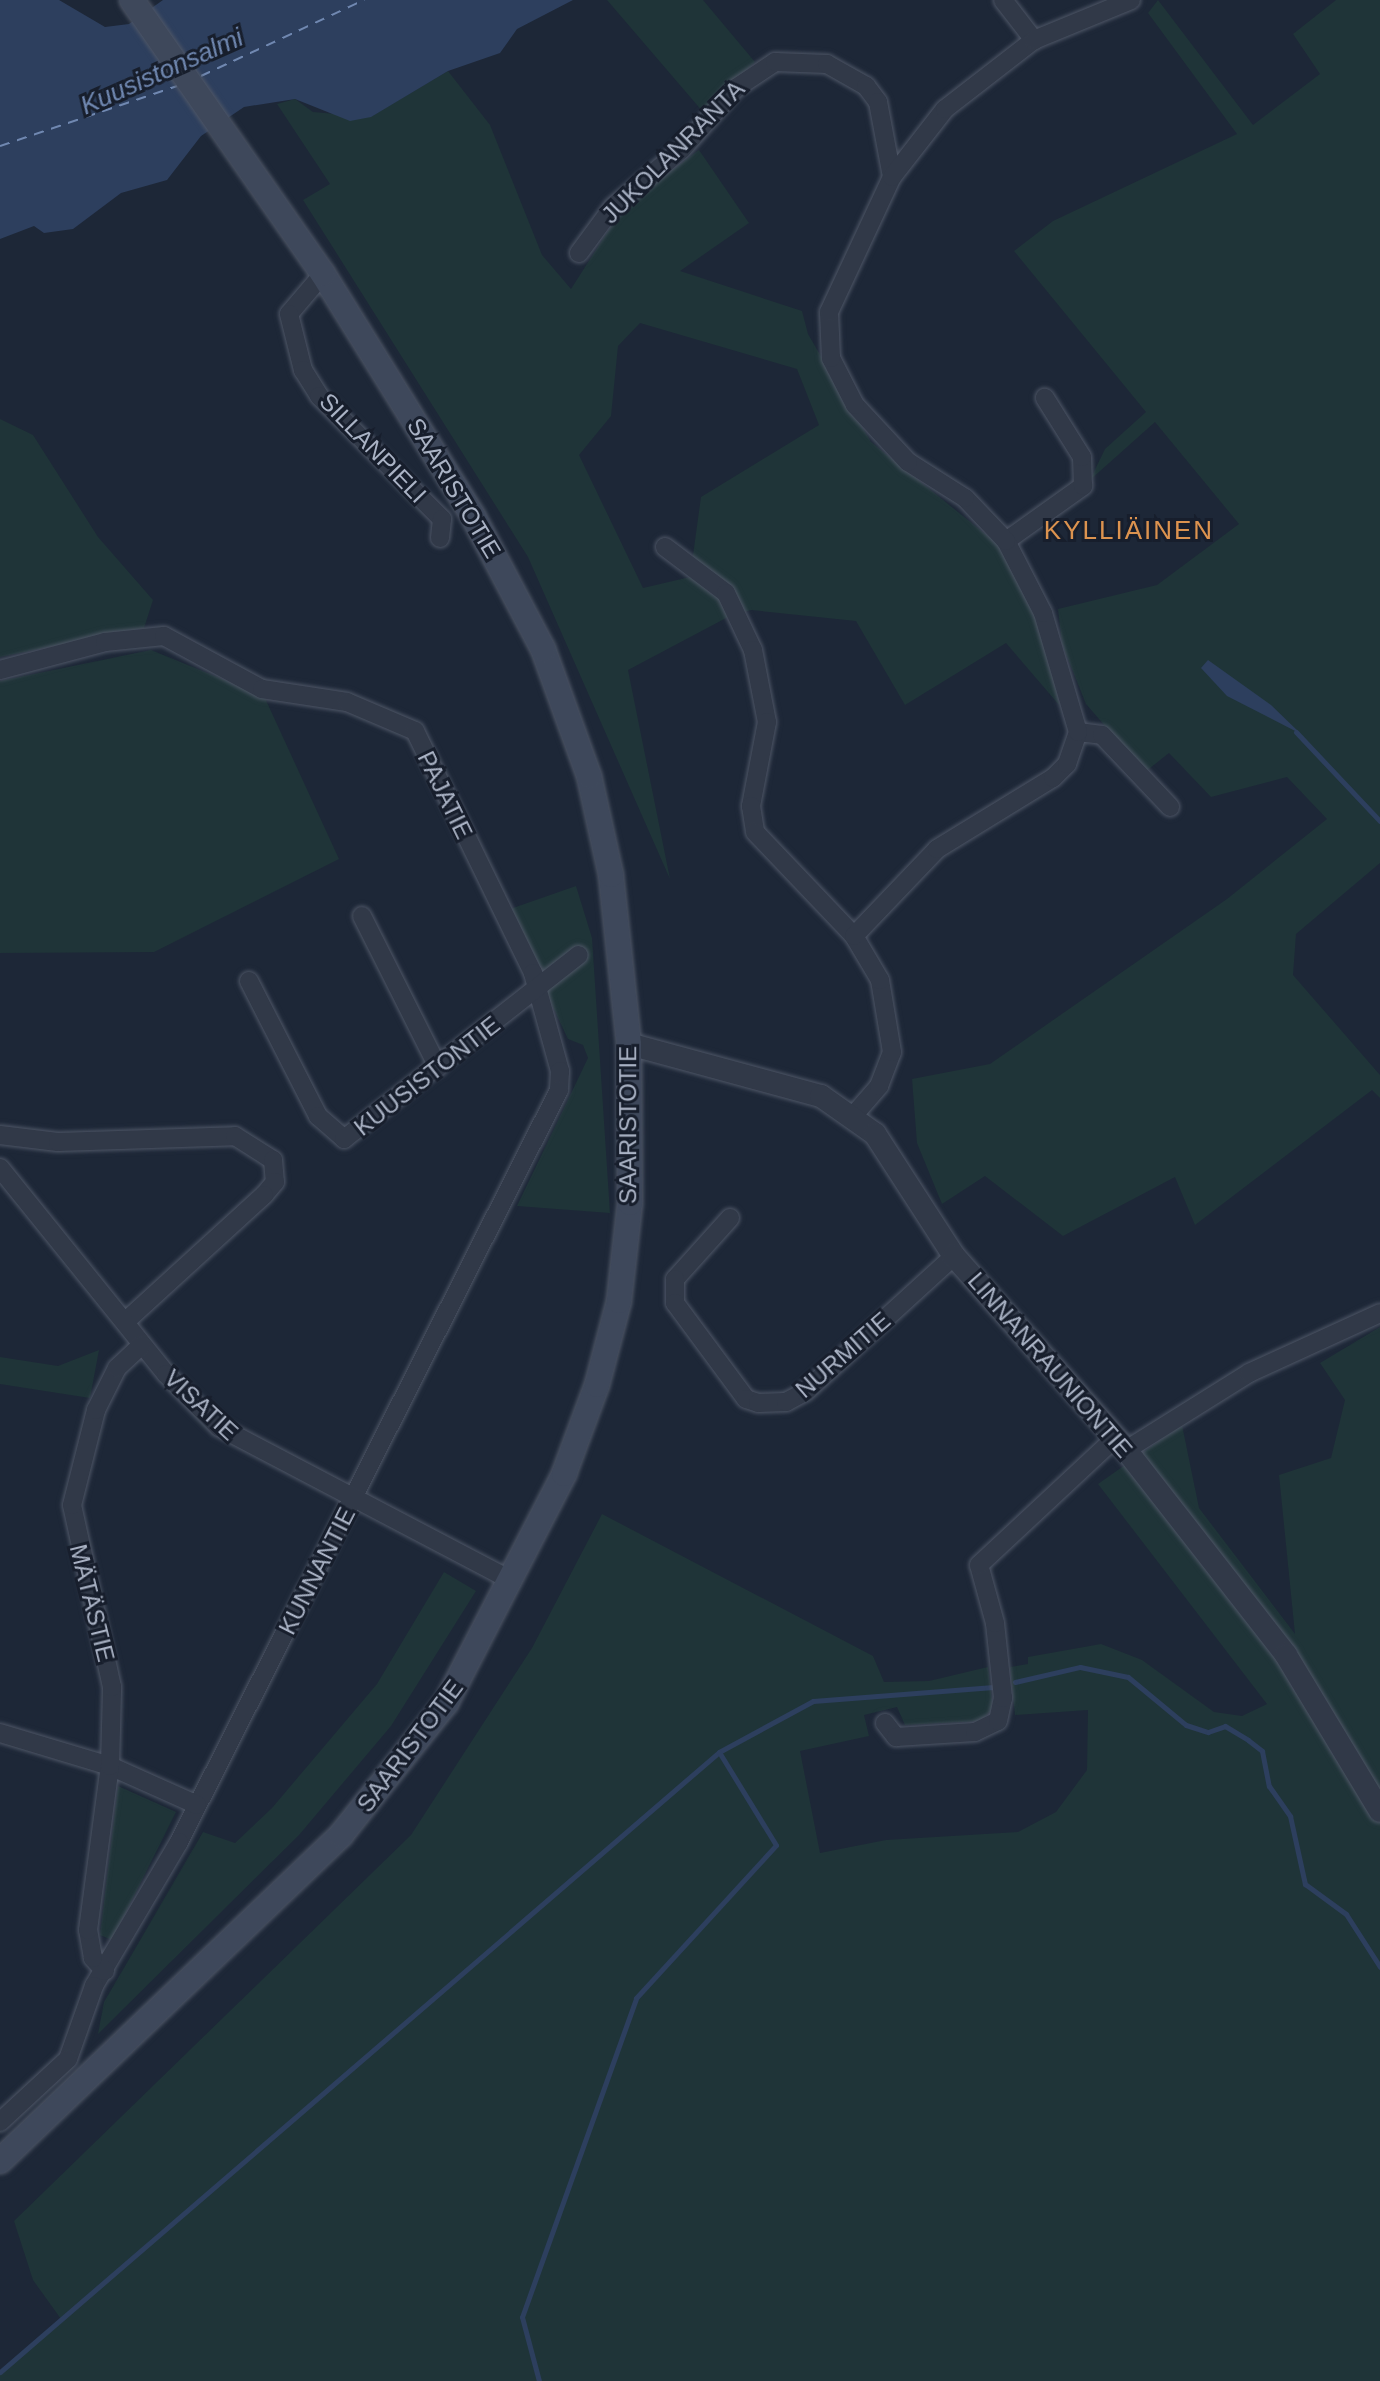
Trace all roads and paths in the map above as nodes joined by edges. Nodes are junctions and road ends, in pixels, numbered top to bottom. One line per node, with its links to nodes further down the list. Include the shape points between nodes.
1 (132, 0): 7 (main road, SAARISTOTIE)
2 (1003, 0): 4 (street)
3 (1131, 0): 4 (street)
4 (1034, 40): 5 (street, via 945,109)
5 (892, 177): 6 (street, JUKOLANRANTA, via 878,102 866,86 827,64 775,62 736,88 682,149 613,207); 10 (street, via 836,288 829,312 831,358 855,405 889,445 965,498)
6 (579, 253)
7 (323, 274): 9 (street, SILLANPIELI, via 289,314 303,370 319,396 442,519); 20 (main road, SAARISTOTIE, via 473,516 543,649 589,776 611,875)
8 (1045, 398): 10 (street, via 1082,457 1083,486)
9 (440, 538)
10 (1006, 541): 13 (street, via 1043,613)
11 (665, 547): 16 (street, via 726,593 753,650 767,722 751,806 755,832)
12 (0, 670): 19 (street, PAJATIE, via 164,636 262,689 347,702 415,731)
13 (1078, 732): 14 (street, via 1102,735); 16 (street, via 1075,749 1053,778 937,849)
14 (1170, 807)
15 (362, 916): 21 (street)
16 (854, 936): 22 (street, via 883,991 892,1052 879,1086)
17 (579, 955): 19 (street, KUUSISTONTIE)
18 (249, 981): 21 (street, KUUSISTONTIE, via 318,1116 344,1139)
19 (539, 989): 21 (street, KUUSISTONTIE); 31 (street, KUNNANTIE, via 559,1090)
20 (629, 1044): 22 (street, LINNANRAUNIONTIE, via 797,1088); 32 (main road, SAARISTOTIE, via 630,1203 619,1301 564,1474)
21 (438, 1067)
22 (853, 1116): 26 (street, LINNANRAUNIONTIE, via 891,1154)
23 (0, 1135): 28 (street, via 58,1142 235,1136 273,1160 275,1182 264,1195)
24 (0, 1168): 28 (street, VISATIE)
25 (730, 1218): 26 (street, NURMITIE, via 675,1279 675,1303 746,1399 758,1403 786,1402 805,1392)
26 (954, 1256): 30 (street, LINNANRAUNIONTIE)
27 (1380, 1313): 30 (street, via 1249,1373)
28 (125, 1322): 29 (street, VISATIE)
29 (142, 1345): 31 (street, VISATIE, via 219,1427); 35 (street, MÄTÄSTIE, via 117,1368 96,1410 72,1505 106,1645)
30 (1121, 1444): 33 (street, via 979,1565 995,1623 1003,1698 998,1721 975,1732 896,1737); 37 (street, LINNANRAUNIONTIE, via 1286,1655)
31 (352, 1502): 32 (street, VISATIE); 36 (street, KUNNANTIE)
32 (512, 1581): 40 (main road, SAARISTOTIE, via 446,1703 368,1804)
33 (885, 1723)
34 (0, 1733): 35 (street)
35 (110, 1766): 36 (street); 38 (street, MÄTÄSTIE, via 88,1930 93,1958)
36 (197, 1805): 38 (street, KUNNANTIE)
37 (1380, 1811)
38 (105, 1971): 39 (street, KUNNANTIE, via 68,2059)
39 (0, 2122)
40 (0, 2161)

